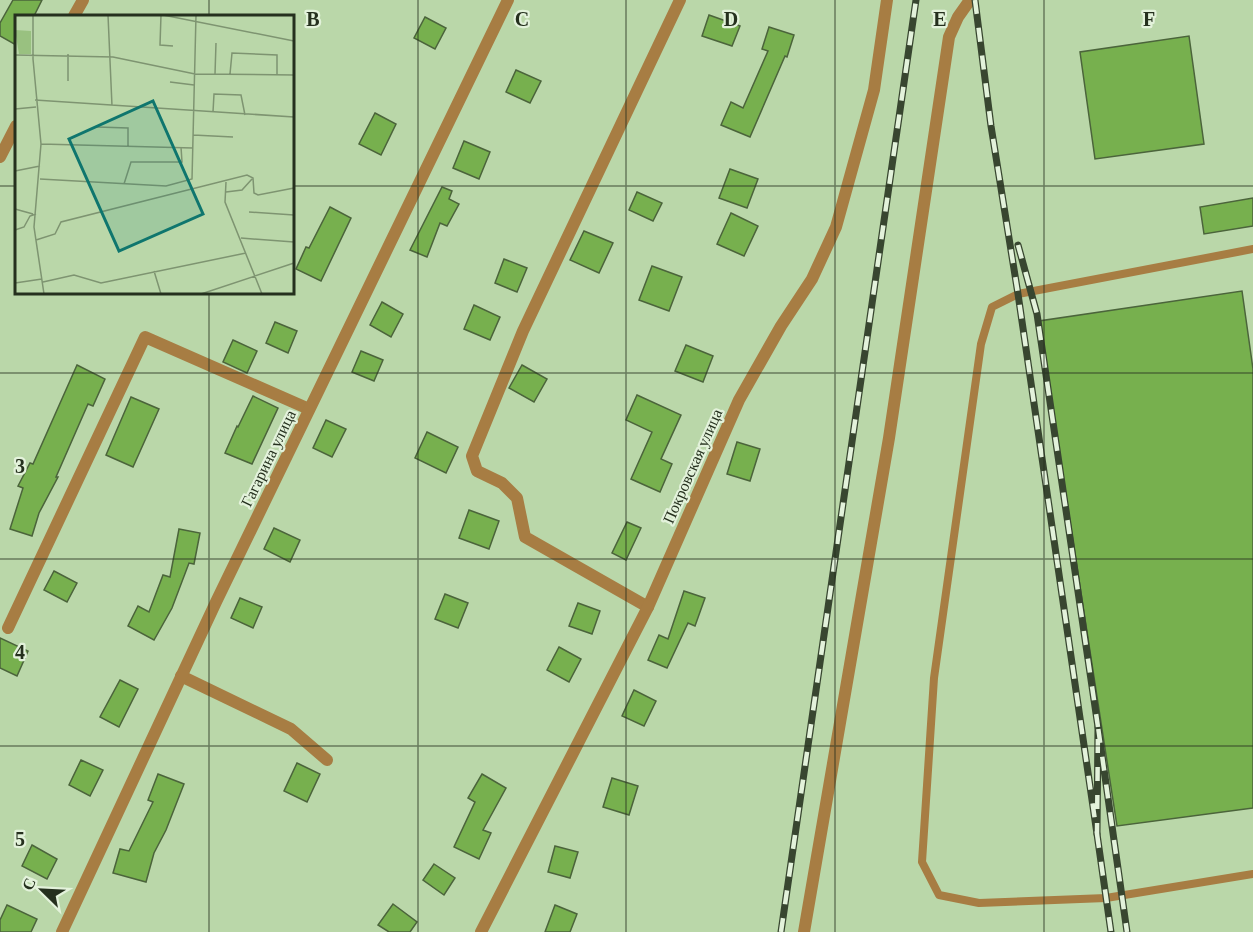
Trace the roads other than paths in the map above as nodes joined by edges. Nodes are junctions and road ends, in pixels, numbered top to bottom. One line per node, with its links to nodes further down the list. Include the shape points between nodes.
1 (83, 0): 6 (street)
2 (508, 0): 10 (street, Гагарина улица)
3 (680, 0): 11 (street, via 523,331 472,456 477,471 502,483 517,498 525,537)
4 (887, 0): 11 (street, Покровская улица, via 874,90 836,227 812,279 739,400)
5 (970, 0): 18 (street, via 949,37 888,438)
6 (75, 15)
7 (15, 128): 8 (street)
8 (0, 157)
9 (1253, 249): 15 (lane, via 1018,294 992,307 981,344 934,678 922,862 939,895 980,903 1106,898)
10 (309, 409): 12 (street, via 145,337); 13 (street, Гагарина улица)
11 (648, 607): 17 (street, Покровская улица)
12 (8, 628)
13 (181, 676): 14 (street, via 291,729); 16 (street, Гагарина улица)
14 (327, 760)
15 (1253, 874)
16 (62, 932)
17 (481, 932)
18 (804, 932)

